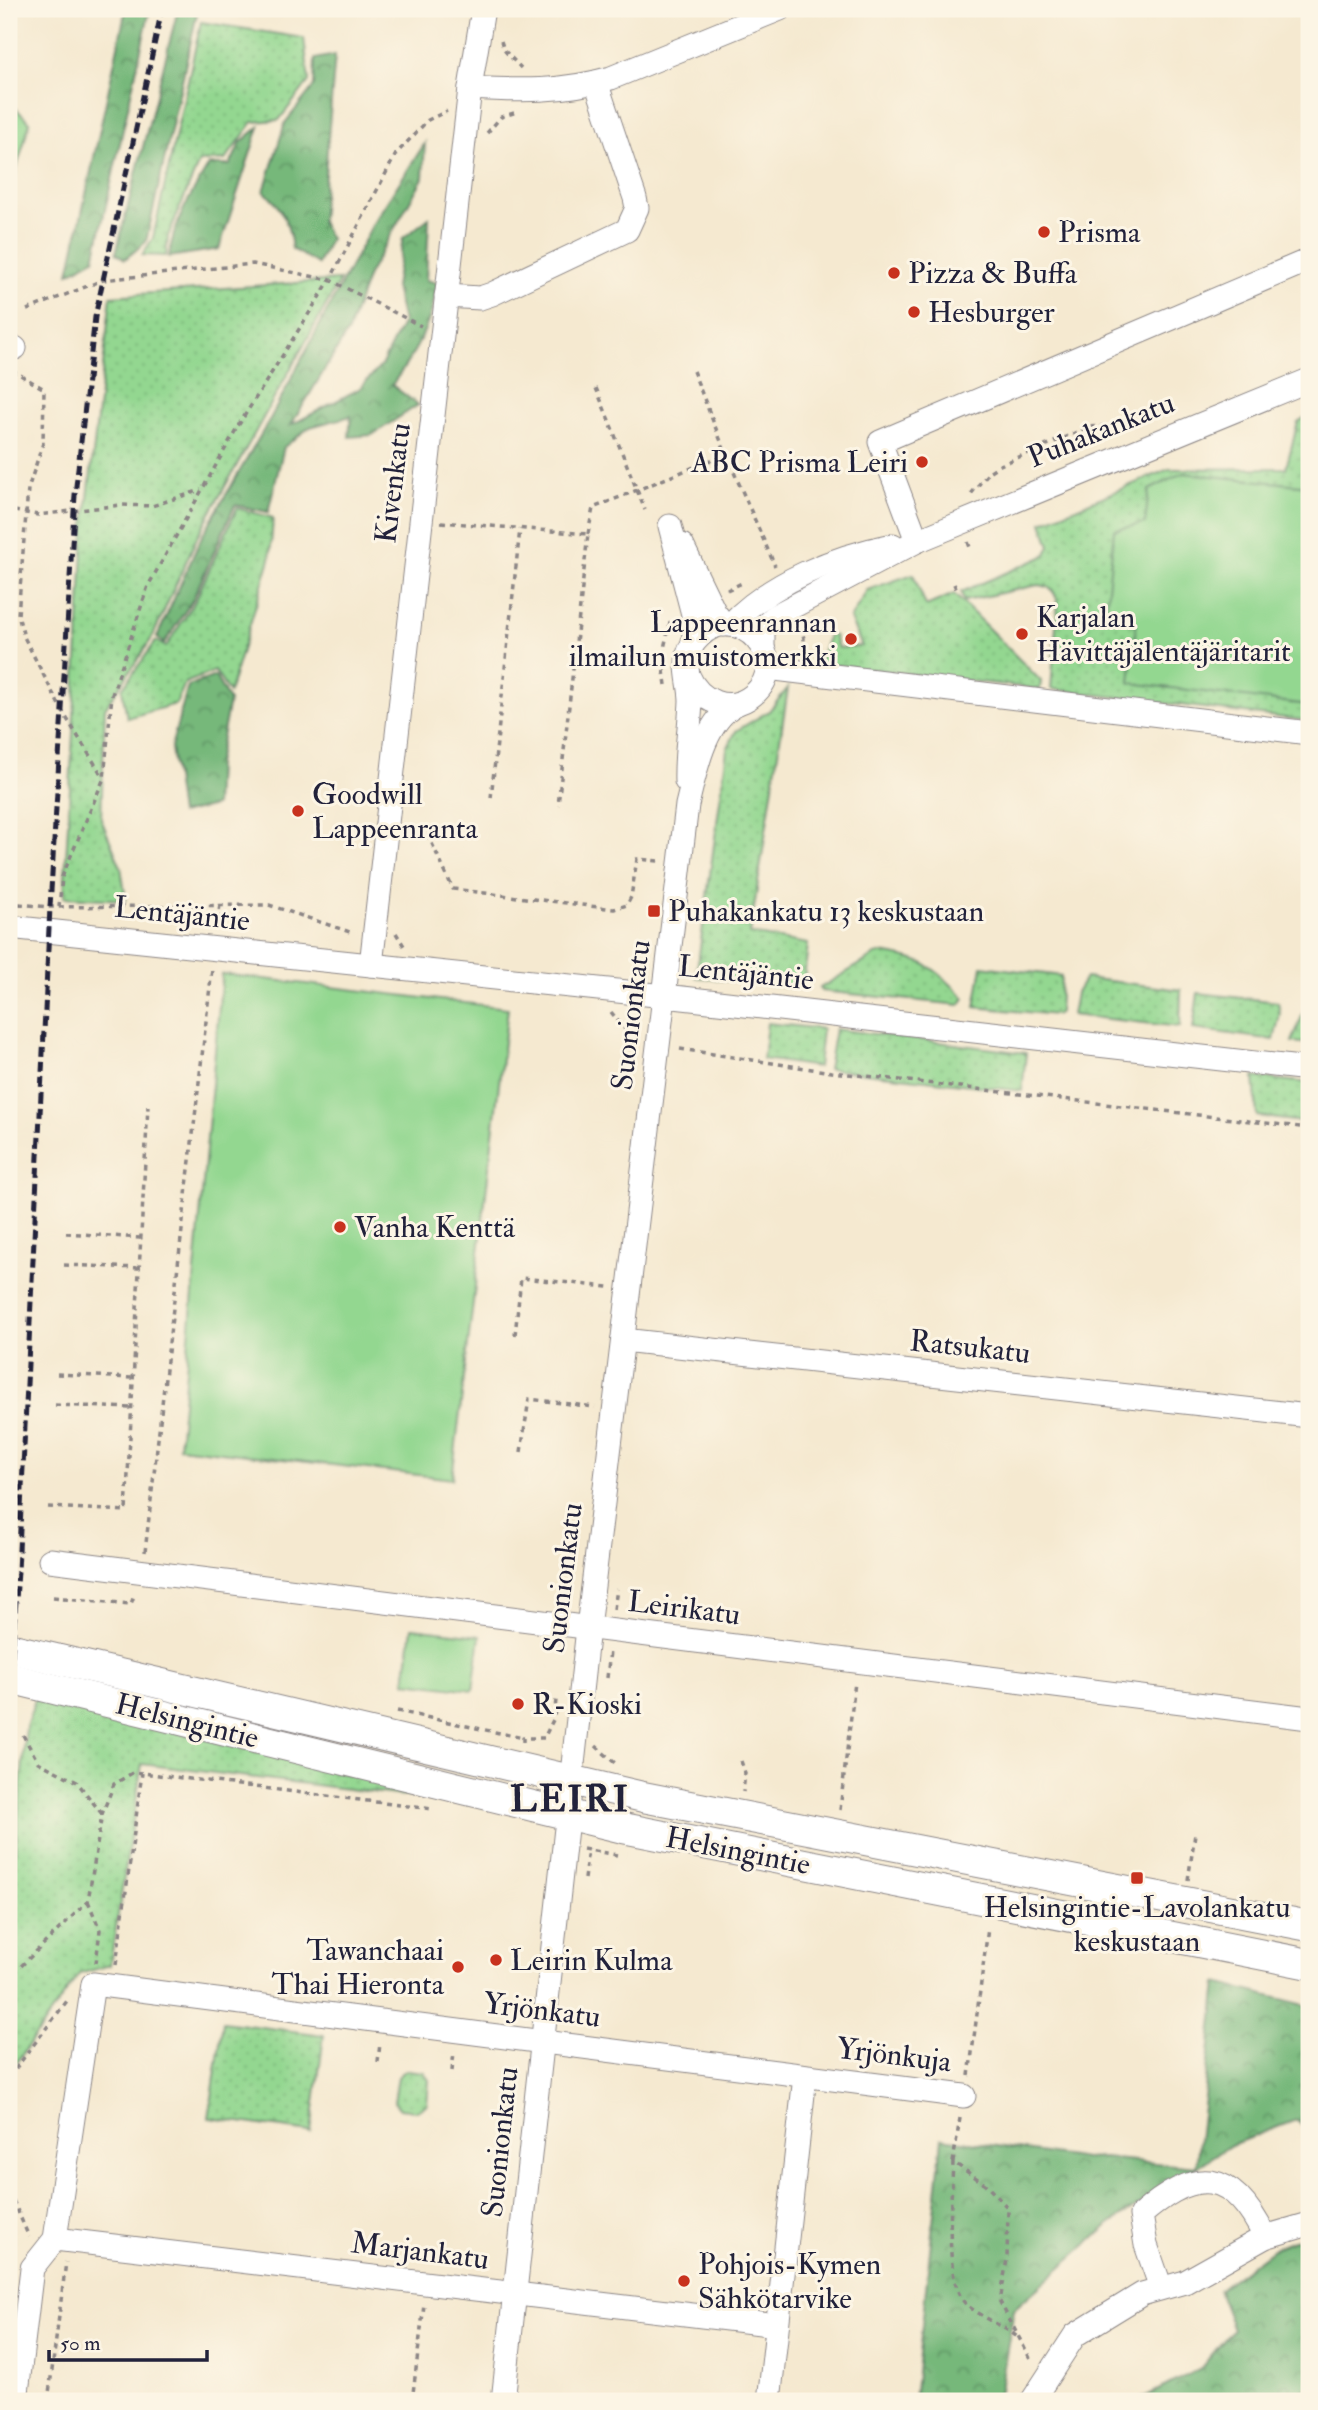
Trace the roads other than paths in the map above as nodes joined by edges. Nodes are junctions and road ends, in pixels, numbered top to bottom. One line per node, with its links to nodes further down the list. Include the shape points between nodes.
1 (483, 9): 4 (street, Kivenkatu)
2 (780, 9): 3 (street)
3 (596, 82): 4 (street); 6 (street, via 635,198 637,208 627,230 492,294)
4 (469, 94): 6 (street, Kivenkatu)
5 (1309, 260): 8 (street, via 880,442)
6 (446, 296): 17 (street, Kivenkatu)
7 (1309, 380): 8 (street, Puhakankatu)
8 (917, 541): 9 (street, Puhakankatu, via 842,560 767,593); 11 (street, Puhakankatu, via 763,628)
9 (728, 625): 10 (street, via 710,628); 10 (street, via 698,601); 11 (street, via 750,632)
10 (693, 644): 12 (street)
11 (765, 658): 13 (street, via 765,678 754,694); 14 (street, via 796,672)
12 (688, 675): 13 (street, via 707,699); 15 (street, Suonionkatu)
13 (736, 704): 15 (street, Suonionkatu, via 723,712 712,731)
14 (1309, 733)
15 (687, 805): 18 (street, Suonionkatu)
16 (9, 927): 17 (street, Lentäjäntie)
17 (370, 965): 18 (street, Lentäjäntie)
18 (665, 996): 19 (street, Lentäjäntie); 20 (street, Suonionkatu)
19 (1309, 1069)
20 (623, 1340): 21 (street, Ratsukatu); 23 (street, Suonionkatu)
21 (1309, 1416)
22 (50, 1560): 23 (street, Leirikatu)
23 (588, 1628): 26 (street, Leirikatu); 27 (street, Suonionkatu)
24 (9, 1648): 27 (main road, Helsingintie)
25 (9, 1678): 28 (main road, Helsingintie)
26 (1309, 1718)
27 (572, 1781): 28 (street, Suonionkatu); 29 (main road, Helsingintie)
28 (569, 1815): 30 (main road, Helsingintie); 31 (street, Suonionkatu)
29 (1309, 1926)
30 (1309, 1964)
31 (544, 2042): 32 (street, Yrjönkatu); 36 (street, Yrjönkatu, via 98,1980); 38 (street, Suonionkatu)
32 (811, 2076): 33 (street, Yrjönkuja); 39 (street)
33 (964, 2096)
34 (1309, 2224): 35 (street)
35 (1265, 2237): 37 (street, via 1185,2282); 37 (street, via 1251,2209 1234,2192 1208,2181 1187,2183 1141,2215)
36 (55, 2239): 38 (street, Marjankatu); 41 (street, via 32,2268)
37 (1161, 2288): 40 (street, via 1142,2294 1075,2334)
38 (515, 2294): 39 (street, Marjankatu); 42 (street, Suonionkatu)
39 (778, 2325): 43 (street)
40 (1037, 2392)
41 (16, 2401)
42 (503, 2401)
43 (769, 2401)

